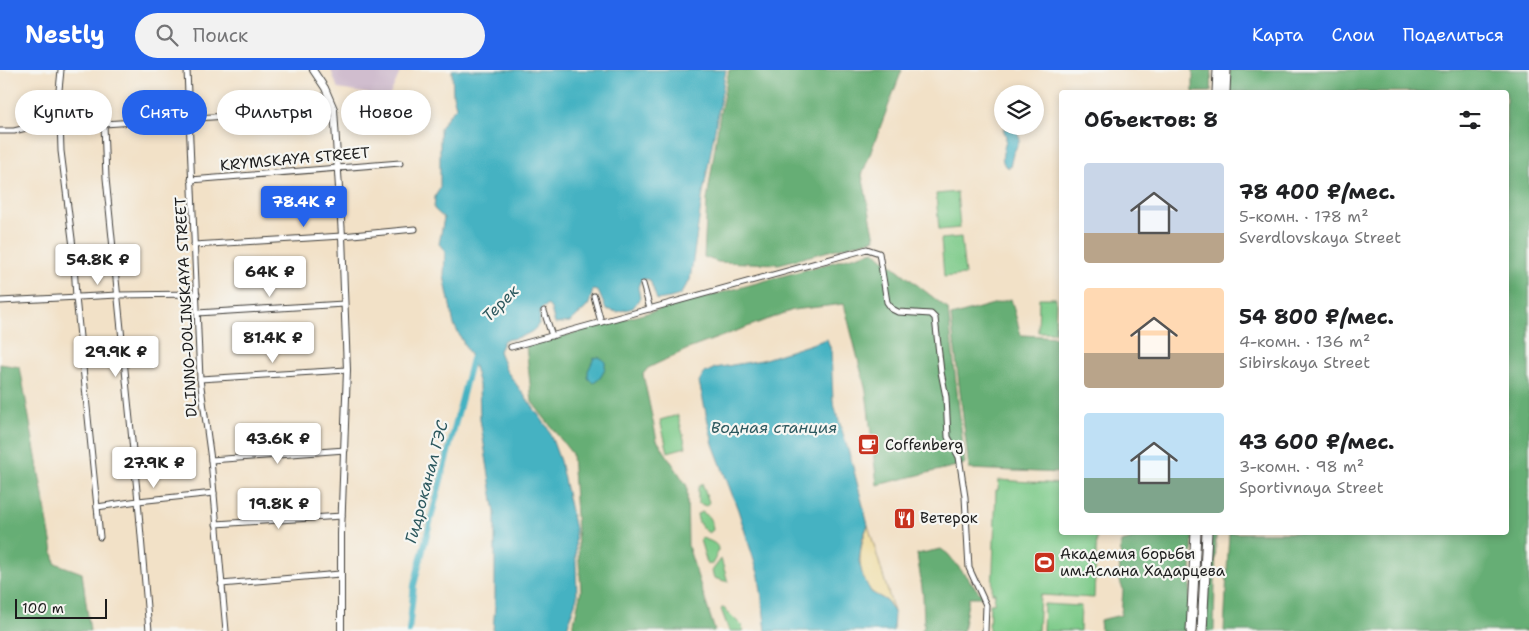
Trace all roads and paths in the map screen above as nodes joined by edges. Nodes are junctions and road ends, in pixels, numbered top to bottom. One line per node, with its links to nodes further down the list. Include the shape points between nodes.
1 (62, 70): 6 (street)
2 (188, 70): 7 (street, DLINNO-DOLINSKAYA STREET)
3 (313, 70): 10 (street)
4 (1218, 70): 8 (main road)
5 (1226, 70): 9 (main road)
6 (59, 90)
7 (189, 90)
8 (1217, 90)
9 (1225, 90)
10 (334, 109): 11 (street); 18 (street)
11 (207, 118)
12 (0, 131): 13 (street)
13 (15, 131)
14 (61, 135): 27 (street)
15 (104, 135): 25 (street)
16 (190, 135): 19 (street, DLINNO-DOLINSKAYA STREET)
17 (400, 163): 18 (street, KRYMSKAYA STREET)
18 (338, 168): 19 (street, KRYMSKAYA STREET); 21 (street)
19 (191, 180): 22 (street, DLINNO-DOLINSKAYA STREET)
20 (415, 229): 21 (street)
21 (342, 236): 22 (street); 29 (street)
22 (194, 244): 24 (street, DLINNO-DOLINSKAYA STREET)
23 (643, 284): 30 (street)
24 (197, 294): 25 (street); 32 (street, DLINNO-DOLINSKAYA STREET)
25 (118, 295): 27 (street); 41 (street)
26 (594, 296): 33 (street)
27 (76, 298): 28 (street); 42 (street)
28 (0, 301)
29 (344, 304): 32 (street); 36 (street)
30 (650, 309): 33 (street); 53 (street, via 867,249 879,253 887,302 892,309 931,314 936,318 948,437 959,457 969,568 986,605)
31 (544, 311): 34 (street)
32 (197, 312): 37 (street, DLINNO-DOLINSKAYA STREET)
33 (601, 322): 34 (street)
34 (552, 336): 35 (street)
35 (511, 348)
36 (347, 370): 37 (street); 38 (street)
37 (200, 379): 39 (street, DLINNO-DOLINSKAYA STREET)
38 (345, 450): 39 (street); 43 (street)
39 (210, 460): 40 (street, DLINNO-DOLINSKAYA STREET)
40 (214, 493): 41 (street); 44 (street, DLINNO-DOLINSKAYA STREET)
41 (138, 501): 42 (street); 50 (street)
42 (97, 507): 47 (street)
43 (342, 516): 44 (street); 48 (street)
44 (216, 524): 49 (street, DLINNO-DOLINSKAYA STREET)
45 (1196, 535): 54 (main road)
46 (1207, 535): 55 (main road)
47 (100, 537)
48 (340, 574): 49 (street); 52 (street)
49 (221, 584): 51 (street, DLINNO-DOLINSKAYA STREET)
50 (149, 631)
51 (226, 631)
52 (341, 631)
53 (985, 631)
54 (1191, 631)
55 (1202, 631)

